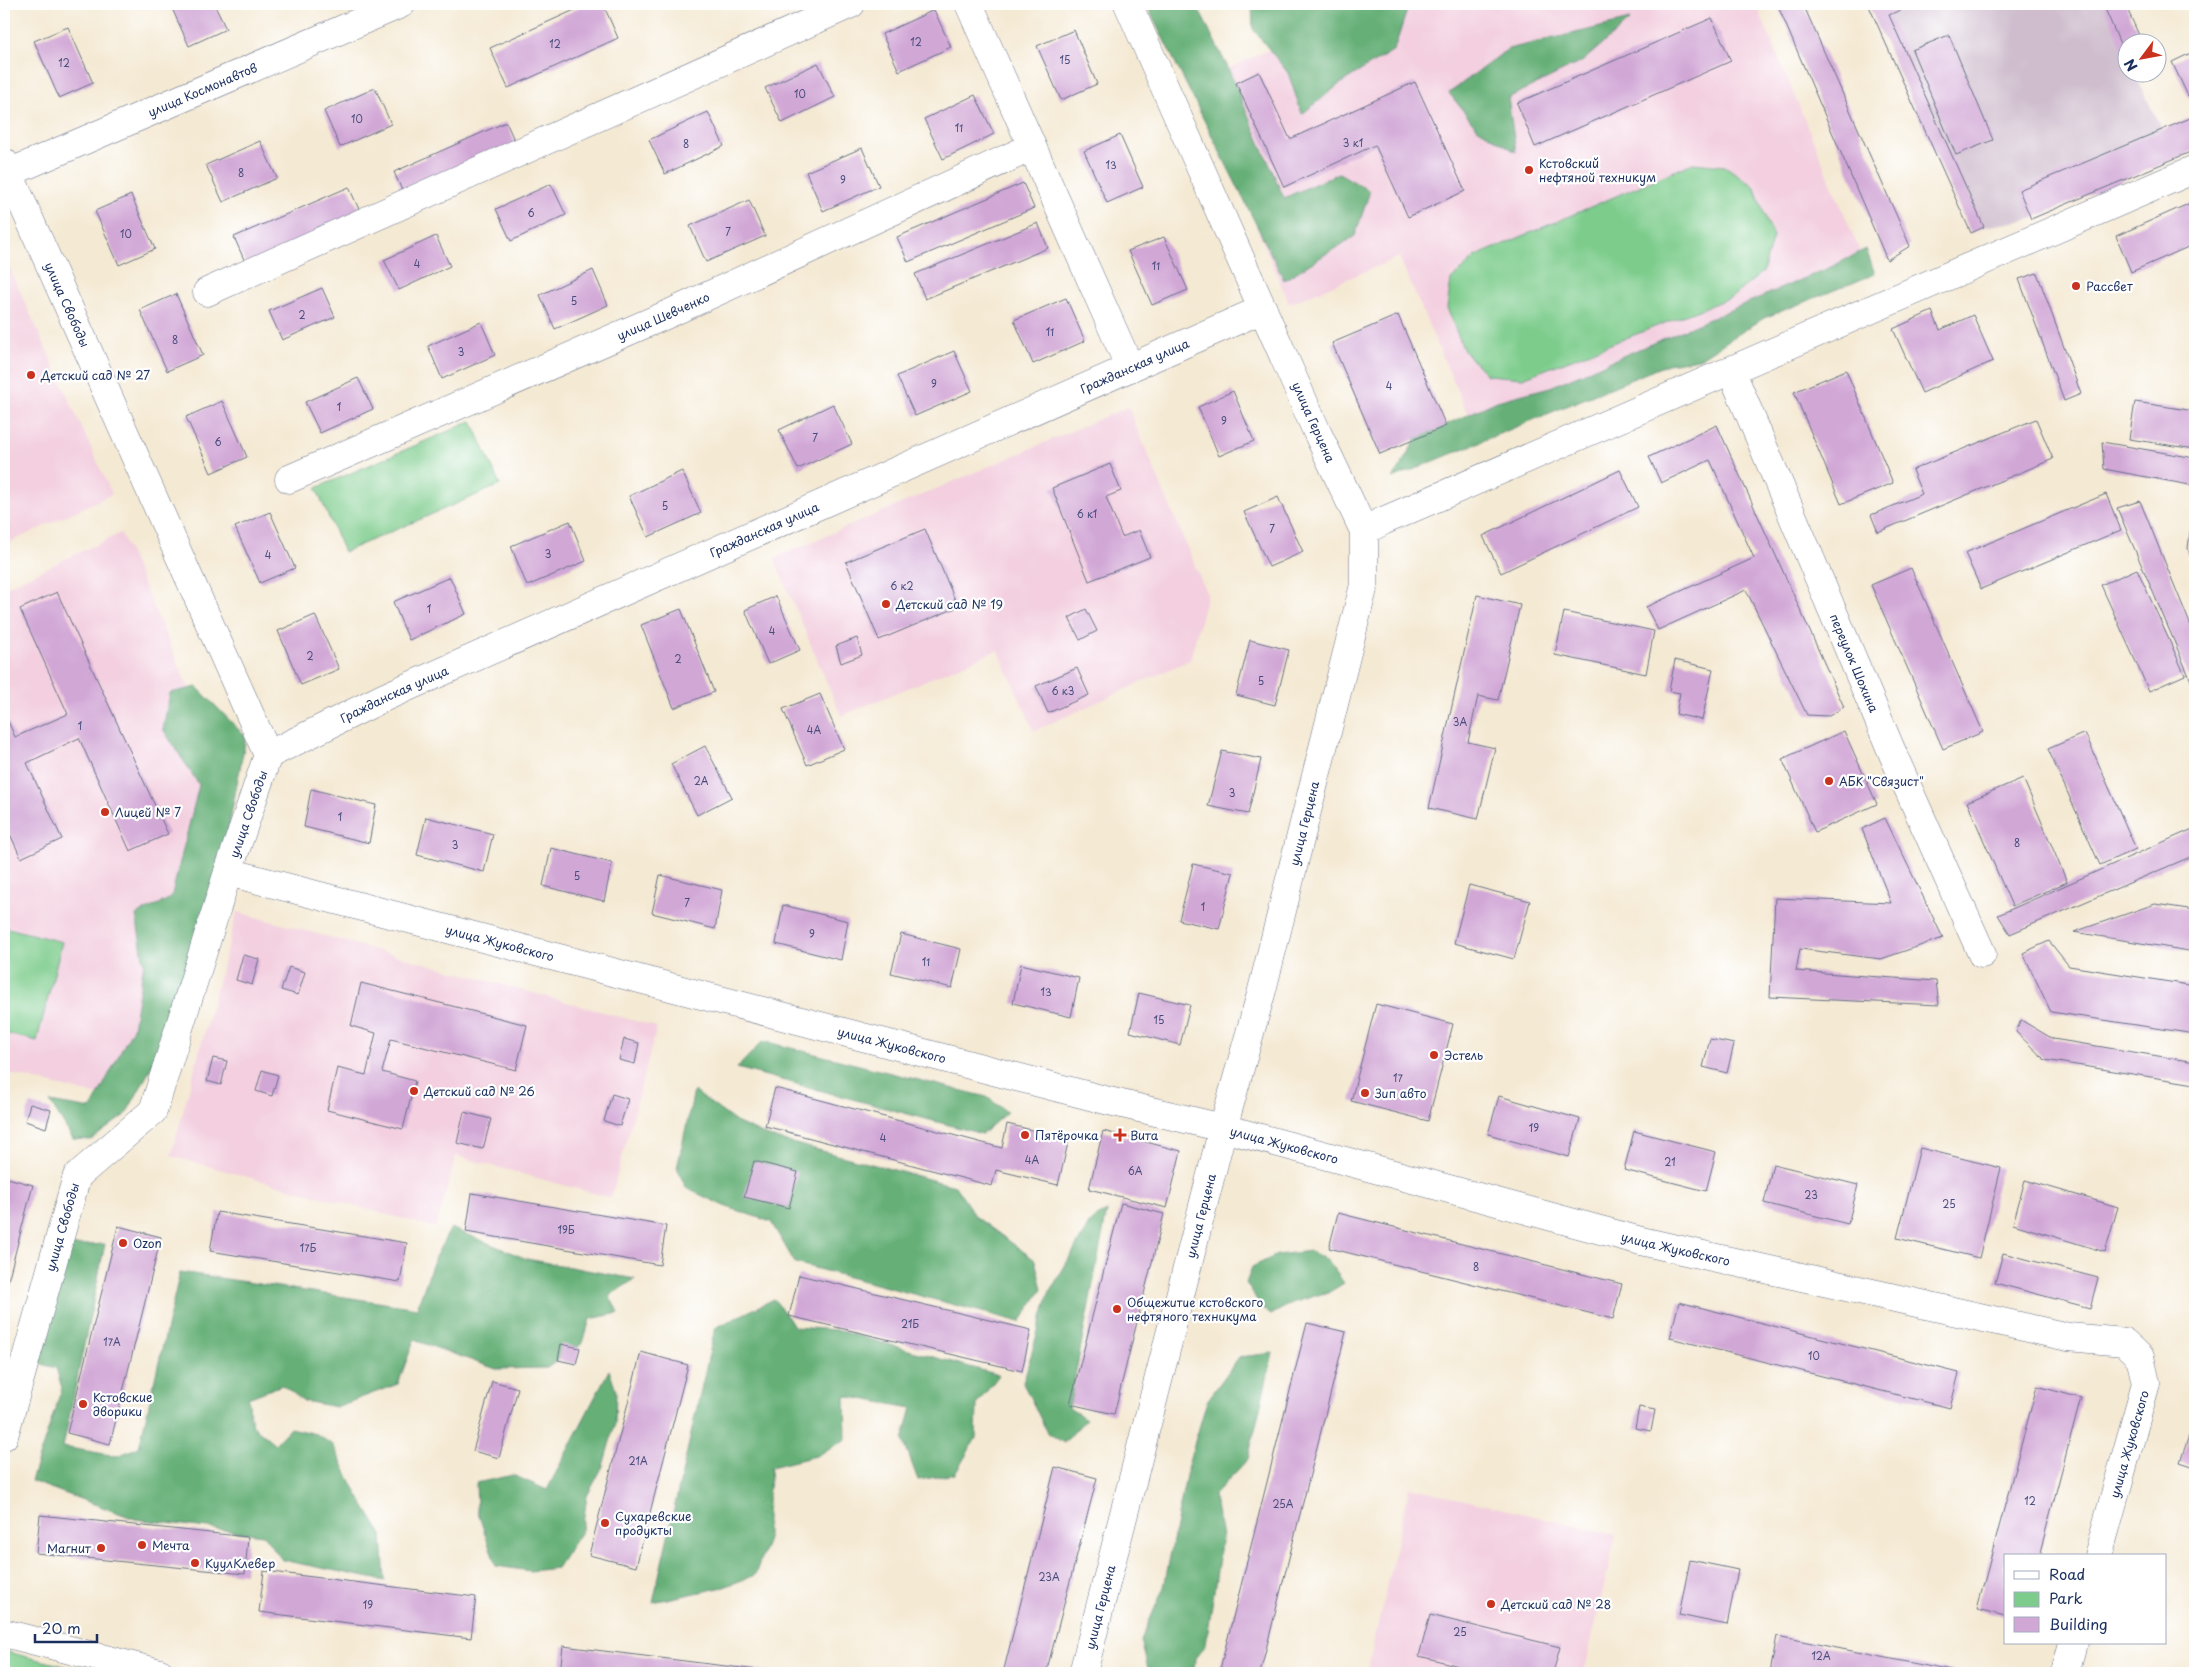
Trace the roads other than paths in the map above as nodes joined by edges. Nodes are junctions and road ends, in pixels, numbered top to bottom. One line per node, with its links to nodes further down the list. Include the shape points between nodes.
1 (401, 4): 6 (street, улица Космонавтов)
2 (851, 4): 8 (street)
3 (969, 4): 5 (street)
4 (1128, 4): 9 (street, улица Герцена)
5 (1032, 146): 10 (street); 12 (street, улица Шевченко, via 666,315)
6 (5, 169): 14 (street, улица Свободы)
7 (2195, 169): 11 (street)
8 (207, 292)
9 (1263, 309): 10 (street, Гражданская улица); 13 (street, улица Герцена)
10 (1130, 368): 14 (street, Гражданская улица, via 385,697)
11 (1731, 370): 13 (street); 16 (street, переулок Шохина, via 1895,759)
12 (289, 479)
13 (1364, 531): 17 (street, улица Герцена, via 1364,585 1261,994)
14 (268, 755): 15 (street, улица Свободы)
15 (228, 872): 17 (street, улица Жуковского, via 1076,1093); 18 (street, улица Свободы, via 153,1110 77,1176)
16 (1982, 954)
17 (1222, 1128): 19 (street, улица Жуковского, via 1641,1241 2068,1337 2124,1342 2140,1357 2146,1383); 23 (street, улица Герцена)
18 (4, 1436)
19 (2099, 1554)
20 (4, 1633): 22 (street)
21 (2073, 1644): 24 (street)
22 (160, 1673)
23 (1083, 1673)
24 (2065, 1673)

